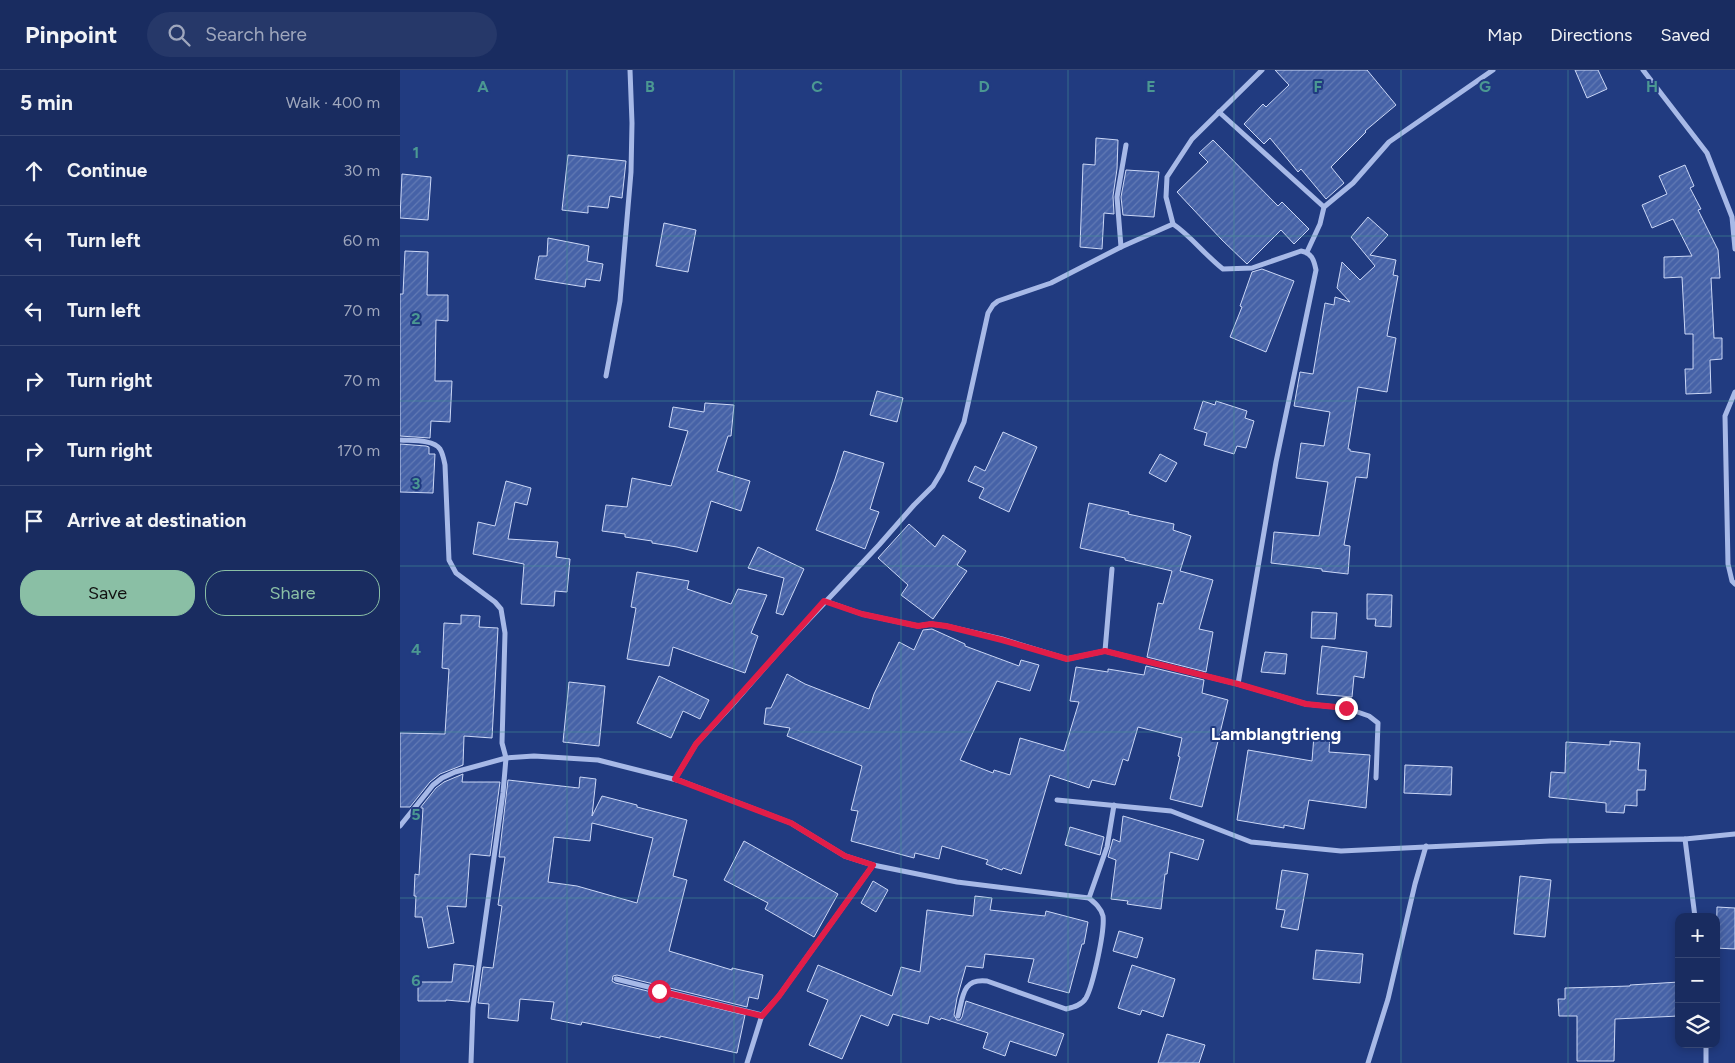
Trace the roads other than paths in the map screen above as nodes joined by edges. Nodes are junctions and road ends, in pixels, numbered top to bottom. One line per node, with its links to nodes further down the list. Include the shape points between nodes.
1 (630, 70): 12 (street, via 631,172 620,301)
2 (1262, 70): 5 (street)
3 (1493, 70): 7 (street, via 1389,142 1353,183)
4 (1643, 70): 10 (street, via 1707,153 1732,217)
5 (1219, 112): 7 (street); 8 (street, via 1192,139 1167,177 1166,198)
6 (1126, 145): 9 (street, via 1117,197)
7 (1324, 207): 11 (street)
8 (1173, 224): 9 (street); 11 (street, via 1223,269 1252,268 1301,251)
9 (1121, 247): 17 (street, via 1051,283 993,305 988,313 964,422 942,471 933,486)
10 (1735, 249)
11 (1307, 252): 19 (street, via 1316,270 1276,462)
12 (606, 376)
13 (1735, 392): 16 (street, via 1725,416 1728,564)
14 (400, 440): 20 (street, via 428,443 442,451 449,560 456,573 500,609 505,632 502,743)
15 (1112, 569): 18 (street)
16 (1735, 584)
17 (824, 601): 18 (street, via 862,614 918,626 931,624 993,637 1067,659); 22 (street, via 696,744)
18 (1105, 651): 19 (street)
19 (1238, 684): 21 (street, via 1306,704 1346,708 1369,716 1378,723)
20 (506, 758): 22 (street, via 534,756 598,760); 25 (street, via 442,778); 36 (street, via 473,1008)
21 (1376, 778)
22 (675, 779): 29 (street, via 791,823 845,856)
23 (1056, 800): 24 (street)
24 (1114, 805): 28 (street, via 1171,811 1251,842 1342,851); 30 (street, via 1107,847)
25 (400, 826)
26 (1735, 834): 27 (street)
27 (1685, 839): 28 (street); 31 (street)
28 (1426, 846): 38 (street, via 1388,999)
29 (873, 865): 30 (street, via 957,882); 33 (street)
30 (1089, 898): 34 (street, via 1100,907 1103,917 1100,949 1086,999 1076,1007 1066,1009 977,980 965,989)
31 (1695, 913)
32 (616, 979): 33 (street)
33 (762, 1016): 37 (street)
34 (958, 1016)
35 (1706, 1048): 39 (street)
36 (471, 1063)
37 (747, 1063)
38 (1368, 1063)
39 (1706, 1063)

